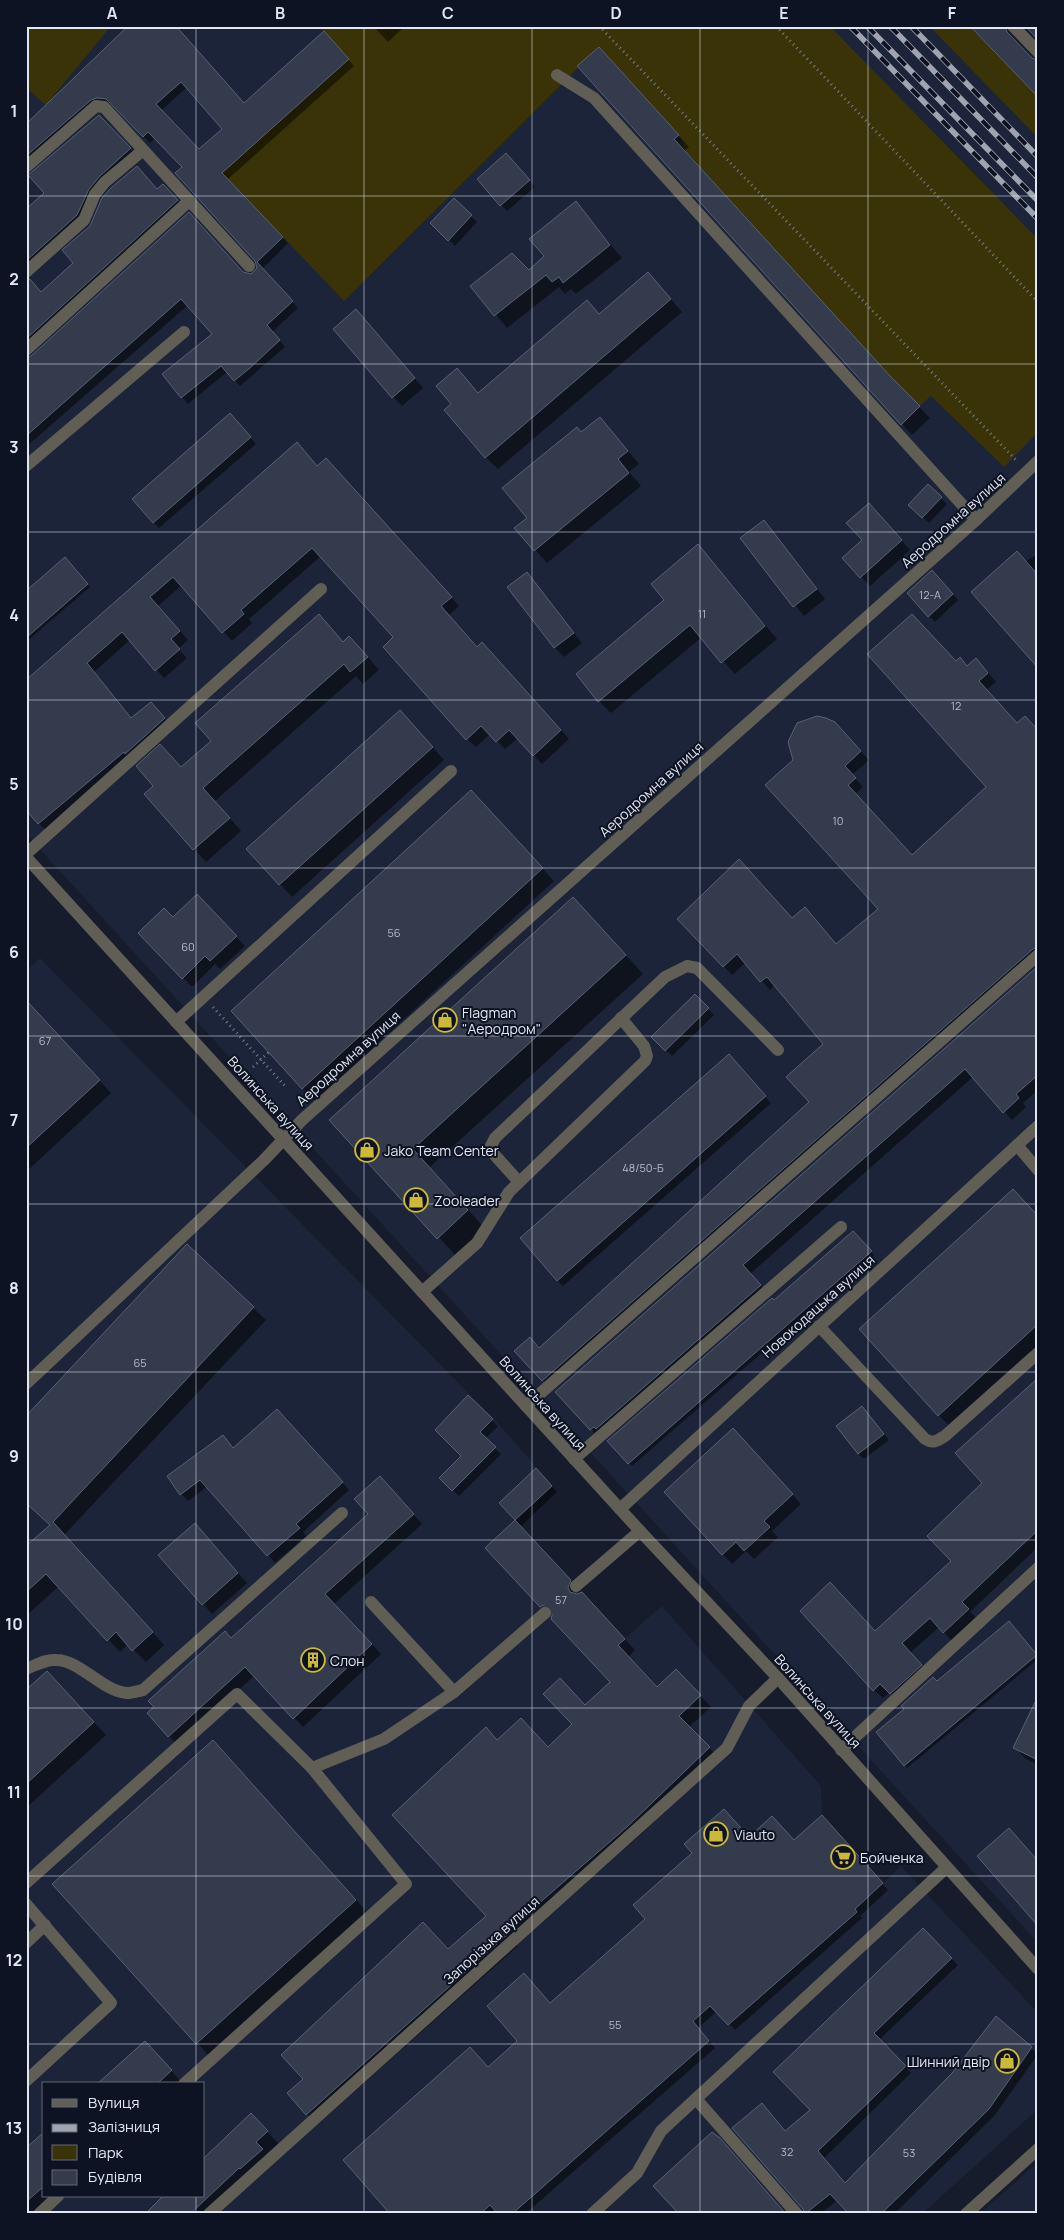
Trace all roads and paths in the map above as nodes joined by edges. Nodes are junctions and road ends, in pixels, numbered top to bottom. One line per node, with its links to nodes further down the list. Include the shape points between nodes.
1 (600, 26): 16 (path)
2 (776, 26): 11 (path)
3 (1013, 26): 4 (street)
4 (1038, 52)
5 (557, 75): 17 (street, via 594,98)
6 (142, 151): 7 (street, via 107,110 96,106); 8 (street); 10 (street, via 105,182 95,194 84,220)
7 (26, 167)
8 (190, 201): 9 (street); 13 (street)
9 (249, 266)
10 (26, 272)
11 (1038, 302)
12 (184, 332): 15 (street)
13 (26, 350)
14 (1038, 462): 16 (street, Аеродромна вулиця)
15 (26, 466)
16 (1027, 471): 17 (street, Аеродромна вулиця)
17 (976, 520): 31 (street, Аеродромна вулиця)
18 (321, 589): 20 (street)
19 (451, 771): 22 (street)
20 (26, 856): 24 (street, Волинська вулиця)
21 (1038, 955): 40 (street)
22 (203, 997): 24 (street); 27 (path)
23 (621, 1018): 25 (street, via 665,977 687,966 697,968); 34 (street, via 644,1046 645,1061); 34 (street, via 495,1138 490,1148 492,1152)
24 (176, 1022): 31 (street, Волинська вулиця)
25 (778, 1050)
26 (269, 1052): 27 (path)
27 (261, 1060): 28 (path); 29 (path)
28 (253, 1067)
29 (285, 1086)
30 (1038, 1126): 32 (street, Новокодацька вулиця)
31 (283, 1138): 36 (street, Волинська вулиця); 39 (street, Аеродромна вулиця, via 264,1160)
32 (1017, 1145): 33 (street); 37 (street, Новокодацька вулиця)
33 (1038, 1170)
34 (519, 1182): 36 (street, via 509,1192 477,1243)
35 (840, 1227): 41 (street)
36 (422, 1292): 40 (street, Волинська вулиця)
37 (819, 1326): 38 (street, via 931,1442 945,1436); 42 (street, Новокодацька вулиця)
38 (1038, 1353)
39 (26, 1384)
40 (526, 1406): 41 (street, Волинська вулиця)
41 (574, 1459): 42 (street, Волинська вулиця)
42 (620, 1509): 44 (street, Волинська вулиця)
43 (342, 1513): 49 (street, via 143,1690 127,1693 113,1689 68,1662 57,1660)
44 (640, 1531): 46 (street); 50 (street, Волинська вулиця)
45 (1038, 1568): 52 (street)
46 (576, 1586)
47 (371, 1602): 51 (street)
48 (545, 1612): 51 (street)
49 (26, 1669)
50 (778, 1678): 52 (street, Волинська вулиця); 66 (street, Запорізька вулиця, via 748,1706 727,1748)
51 (454, 1692): 53 (street, via 384,1739)
52 (841, 1750): 54 (street, Волинська вулиця)
53 (312, 1768): 55 (street, via 237,1694); 61 (street, via 406,1884)
54 (946, 1868): 59 (street, Волинська вулиця); 62 (street)
55 (26, 1883)
56 (26, 1904): 57 (street)
57 (45, 1925): 58 (street); 60 (street, via 110,2003)
58 (26, 1943)
59 (1038, 1969)
60 (26, 2081)
61 (186, 2082)
62 (696, 2099): 67 (street, via 661,2131 632,2178); 68 (street)
63 (1038, 2149): 69 (street)
64 (56, 2198): 65 (street)
65 (39, 2214)
66 (209, 2214)
67 (592, 2214)
68 (797, 2214)
69 (966, 2214)

